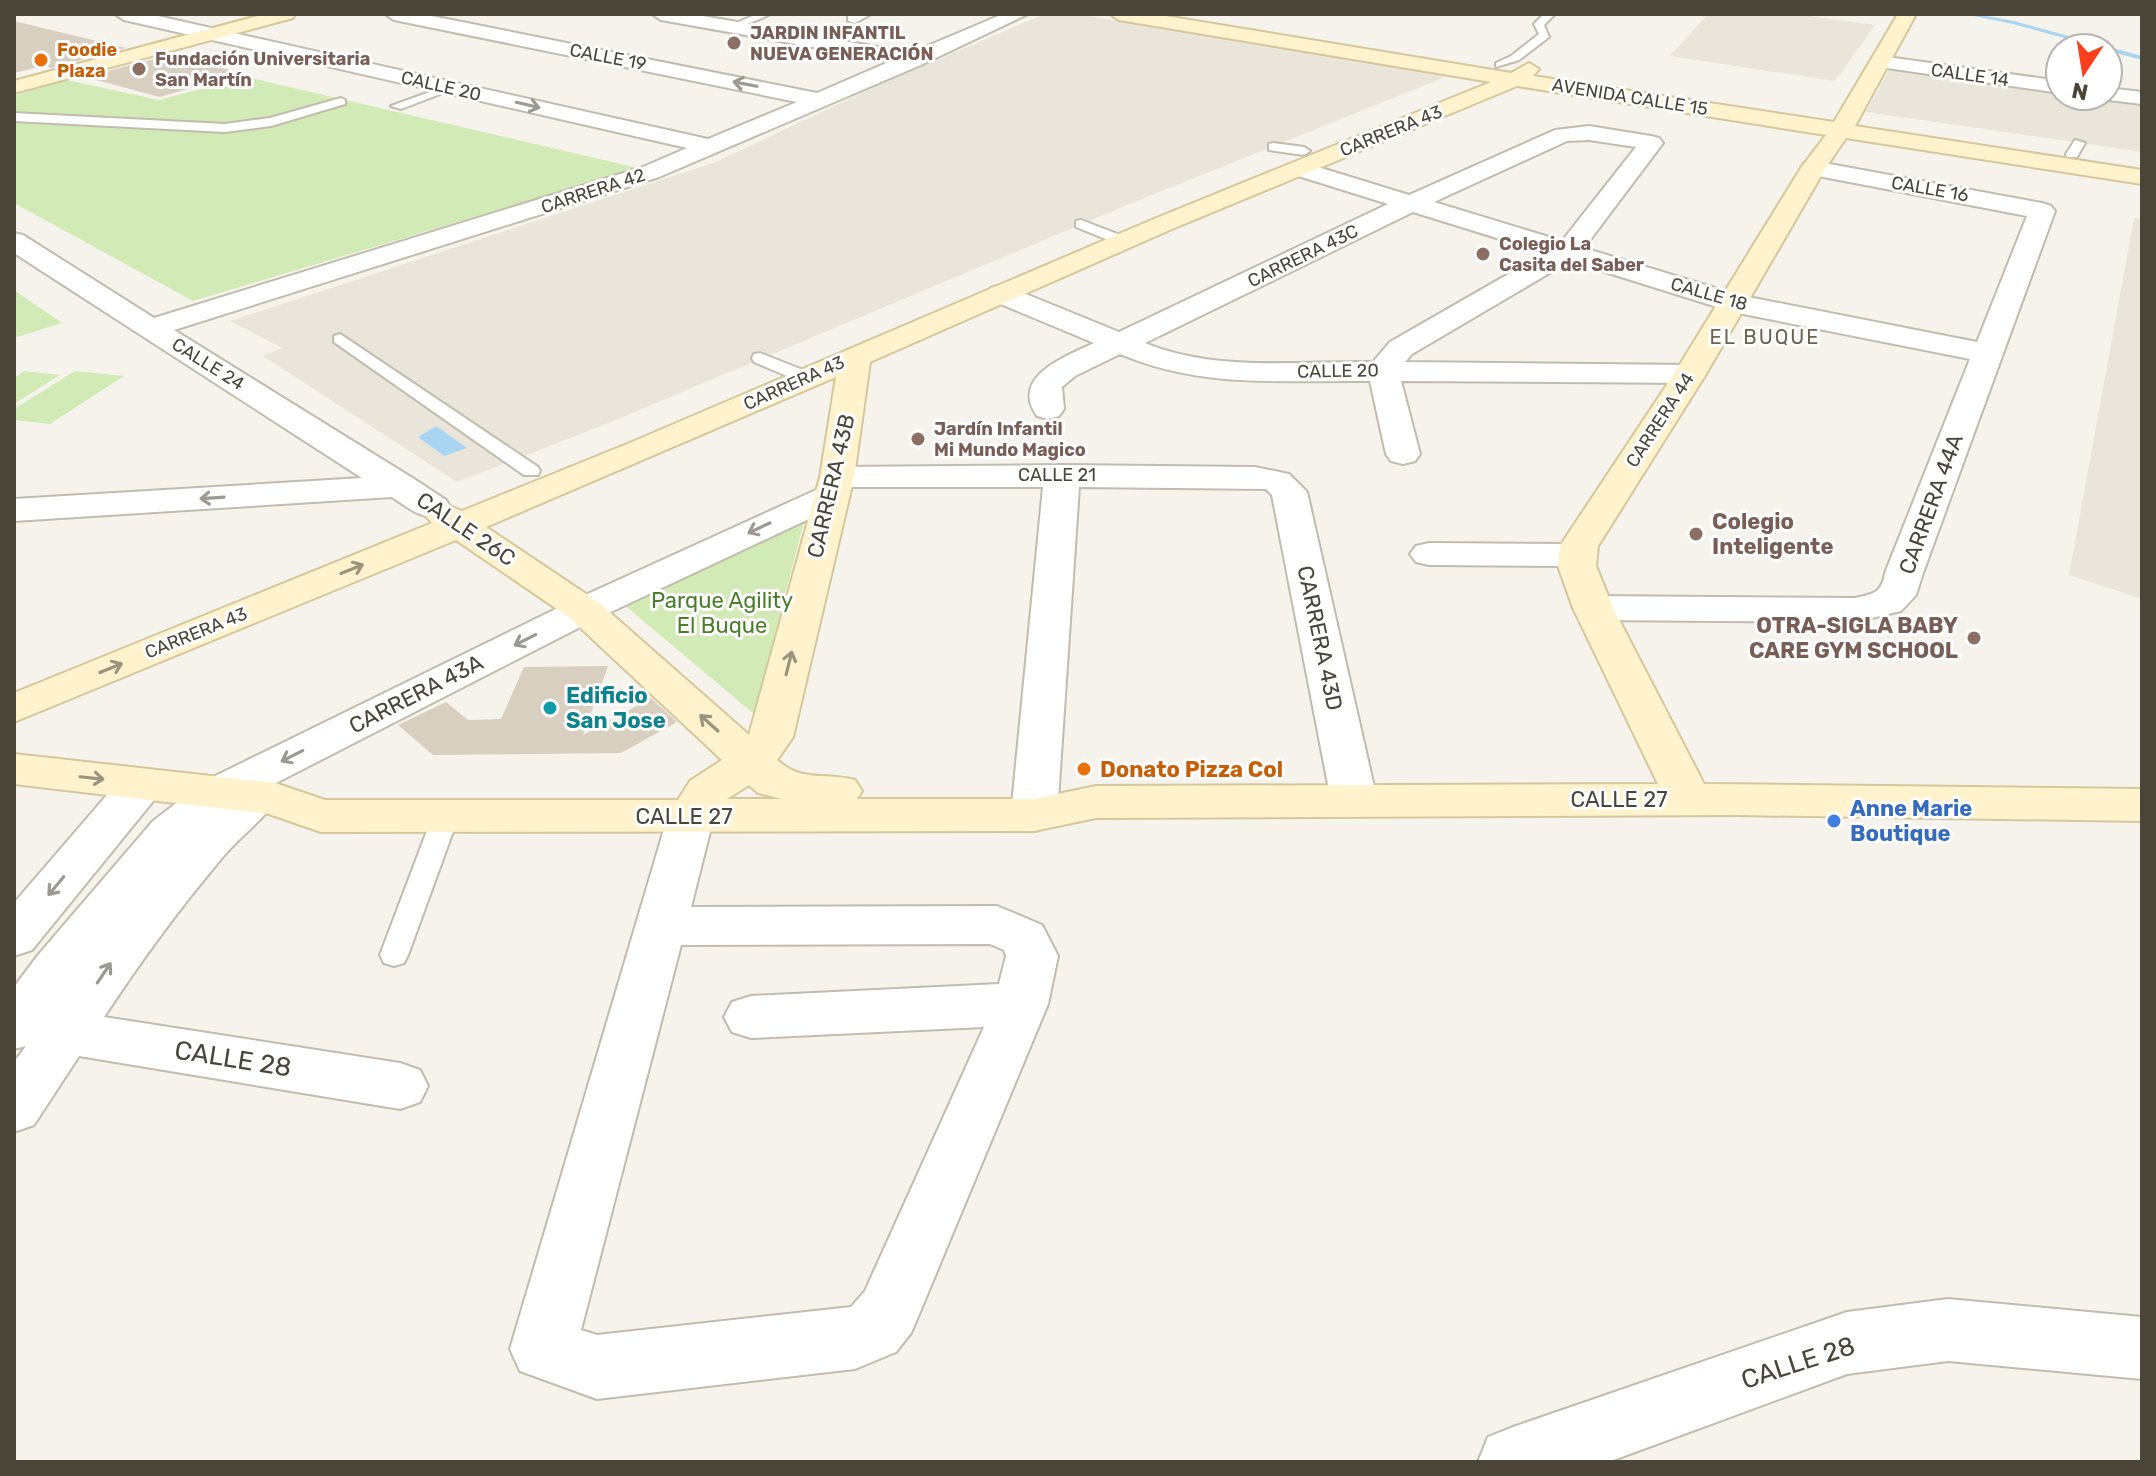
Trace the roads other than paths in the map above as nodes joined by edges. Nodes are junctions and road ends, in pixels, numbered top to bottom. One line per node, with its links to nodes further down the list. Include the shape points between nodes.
1 (124, 14): 14 (street, CALLE 20)
2 (258, 14): 14 (street)
3 (286, 14): 14 (street)
4 (394, 14): 16 (street, CALLE 19)
5 (667, 14): 12 (street); 13 (street)
6 (766, 14): 13 (lane)
7 (1019, 14): 17 (street, CARRERA 42)
8 (1119, 14): 20 (street, AVENIDA CALLE 15, via 1207,32)
9 (1175, 14): 20 (street, AVENIDA CALLE 15)
10 (1550, 14): 20 (lane, CARRERA 43, via 1539,24 1545,35)
11 (1907, 14): 18 (street, CARRERA 44)
12 (639, 25)
13 (732, 27): 17 (street)
14 (203, 32): 22 (street); 24 (street); 25 (street, CALLE 20)
15 (611, 34): 16 (street)
16 (567, 49): 19 (street); 26 (street, CALLE 19, one-way to 16)
17 (916, 60): 26 (street, CARRERA 42)
18 (1880, 62): 23 (street, CALLE 14); 30 (street, CARRERA 44)
19 (524, 63)
20 (1509, 69): 30 (street, AVENIDA CALLE 15); 33 (street, CARRERA 43)
21 (494, 73): 25 (street)
22 (14, 78)
23 (2044, 85)
24 (14, 87)
25 (450, 88): 28 (lane); 31 (street, CALLE 20, one-way to 31)
26 (821, 100): 31 (street, CARRERA 42)
27 (341, 102): 29 (lane, via 271,122 225,128)
28 (397, 106)
29 (14, 117)
30 (1843, 124): 34 (street, AVENIDA CALLE 15, via 1939,128 2076,148); 35 (street, CARRERA 44); 36 (street, AVENIDA CALLE 15)
31 (712, 147): 44 (street, CARRERA 42, via 591,193)
32 (1273, 147): 33 (lane)
33 (1302, 160): 37 (street, CALLE 18); 39 (street, CARRERA 43)
34 (2142, 165)
35 (1813, 168): 38 (street, CALLE 16, via 2032,207); 43 (street, CARRERA 44)
36 (2142, 177)
37 (1409, 204): 41 (street, CALLE 18); 41 (street, CARRERA 43C, via 1563,135 1646,140 1652,145); 46 (street, CARRERA 43C)
38 (2042, 216): 47 (street, CARRERA 44A)
39 (1103, 233): 42 (street, CARRERA 43); 51 (street, CARRERA 43)
40 (14, 241): 44 (street, CALLE 24)
41 (1568, 251): 43 (street, CALLE 18); 50 (street, via 1401,348)
42 (1001, 294): 46 (street, CALLE 20); 48 (street, CARRERA 43)
43 (1733, 303): 47 (street, CALLE 18); 52 (street, CARRERA 44)
44 (151, 328): 54 (street, CALLE 24)
45 (340, 339): 56 (lane)
46 (1120, 342): 50 (street, CALLE 20, via 1165,362 1206,370); 53 (street, CARRERA 43C, via 1050,380)
47 (1987, 353): 65 (street, CARRERA 44A, via 1902,586 1887,603 1832,612)
48 (855, 357): 51 (street, CARRERA 43); 59 (street, CARRERA 43B)
49 (760, 358): 51 (lane)
50 (1383, 370): 52 (street, CALLE 20); 55 (street)
51 (797, 374): 56 (street, CARRERA 43); 61 (street, CARRERA 43)
52 (1690, 374): 64 (street, CARRERA 44)
53 (1048, 409)
54 (336, 445): 60 (street, via 335,457 324,471); 61 (street, CALLE 24)
55 (1403, 454)
56 (531, 471): 61 (street, CARRERA 43)
57 (1062, 475): 58 (street, CALLE 21); 59 (street, CALLE 21); 75 (street)
58 (1277, 481): 74 (street, CARRERA 43D, via 1289,492)
59 (833, 486): 66 (street, CARRERA 43A, one-way to 66); 68 (street, CARRERA 43B, one-way to 59, via 771,737)
60 (277, 494): 61 (street, CALLE 26C); 62 (street, CALLE 26C, one-way to 62)
61 (432, 506): 66 (street, CALLE 26C); 67 (street, CARRERA 43, via 97,645 61,667)
62 (14, 510)
63 (1429, 554): 64 (street)
64 (1576, 555): 65 (street)
65 (1593, 608): 73 (street)
66 (584, 610): 68 (street, CALLE 26C, one-way to 66); 72 (street, CARRERA 43A, one-way to 72)
67 (26, 703)
68 (751, 762): 71 (street, CALLE 26C); 76 (street, CARRERA 43B)
69 (14, 769): 70 (street, CALLE 27, one-way to 70)
70 (142, 784): 72 (street, CALLE 27); 80 (street, one-way to 80)
71 (791, 789): 75 (street, CALLE 27)
72 (250, 796): 76 (street, CALLE 27, via 337,787); 78 (street, CALLE 27, via 321,816); 84 (street, CARRERA 43A, one-way to 72, via 120,950); 84 (street, CARRERA 43A, via 170,833 57,968)
73 (1688, 798): 74 (street, CALLE 27); 77 (street, CALLE 27)
74 (1354, 800): 75 (street, CALLE 27)
75 (1035, 802): 76 (street, CALLE 27)
76 (698, 804): 78 (street, CALLE 27); 79 (street)
77 (2142, 805)
78 (446, 815): 81 (lane)
79 (661, 926): 82 (street, via 997,925 1024,938 1032,956); 82 (street, via 543,1349 597,1367 855,1338 873,1330 888,1312)
80 (14, 937)
81 (394, 955)
82 (1021, 1004): 83 (street)
83 (751, 1017)
84 (39, 1030): 85 (street, CALLE 28); 86 (street, CARRERA 43A)
85 (400, 1086)
86 (14, 1108)
87 (2142, 1348): 88 (street, CALLE 28, via 1948,1330 1847,1343)
88 (1513, 1462)

